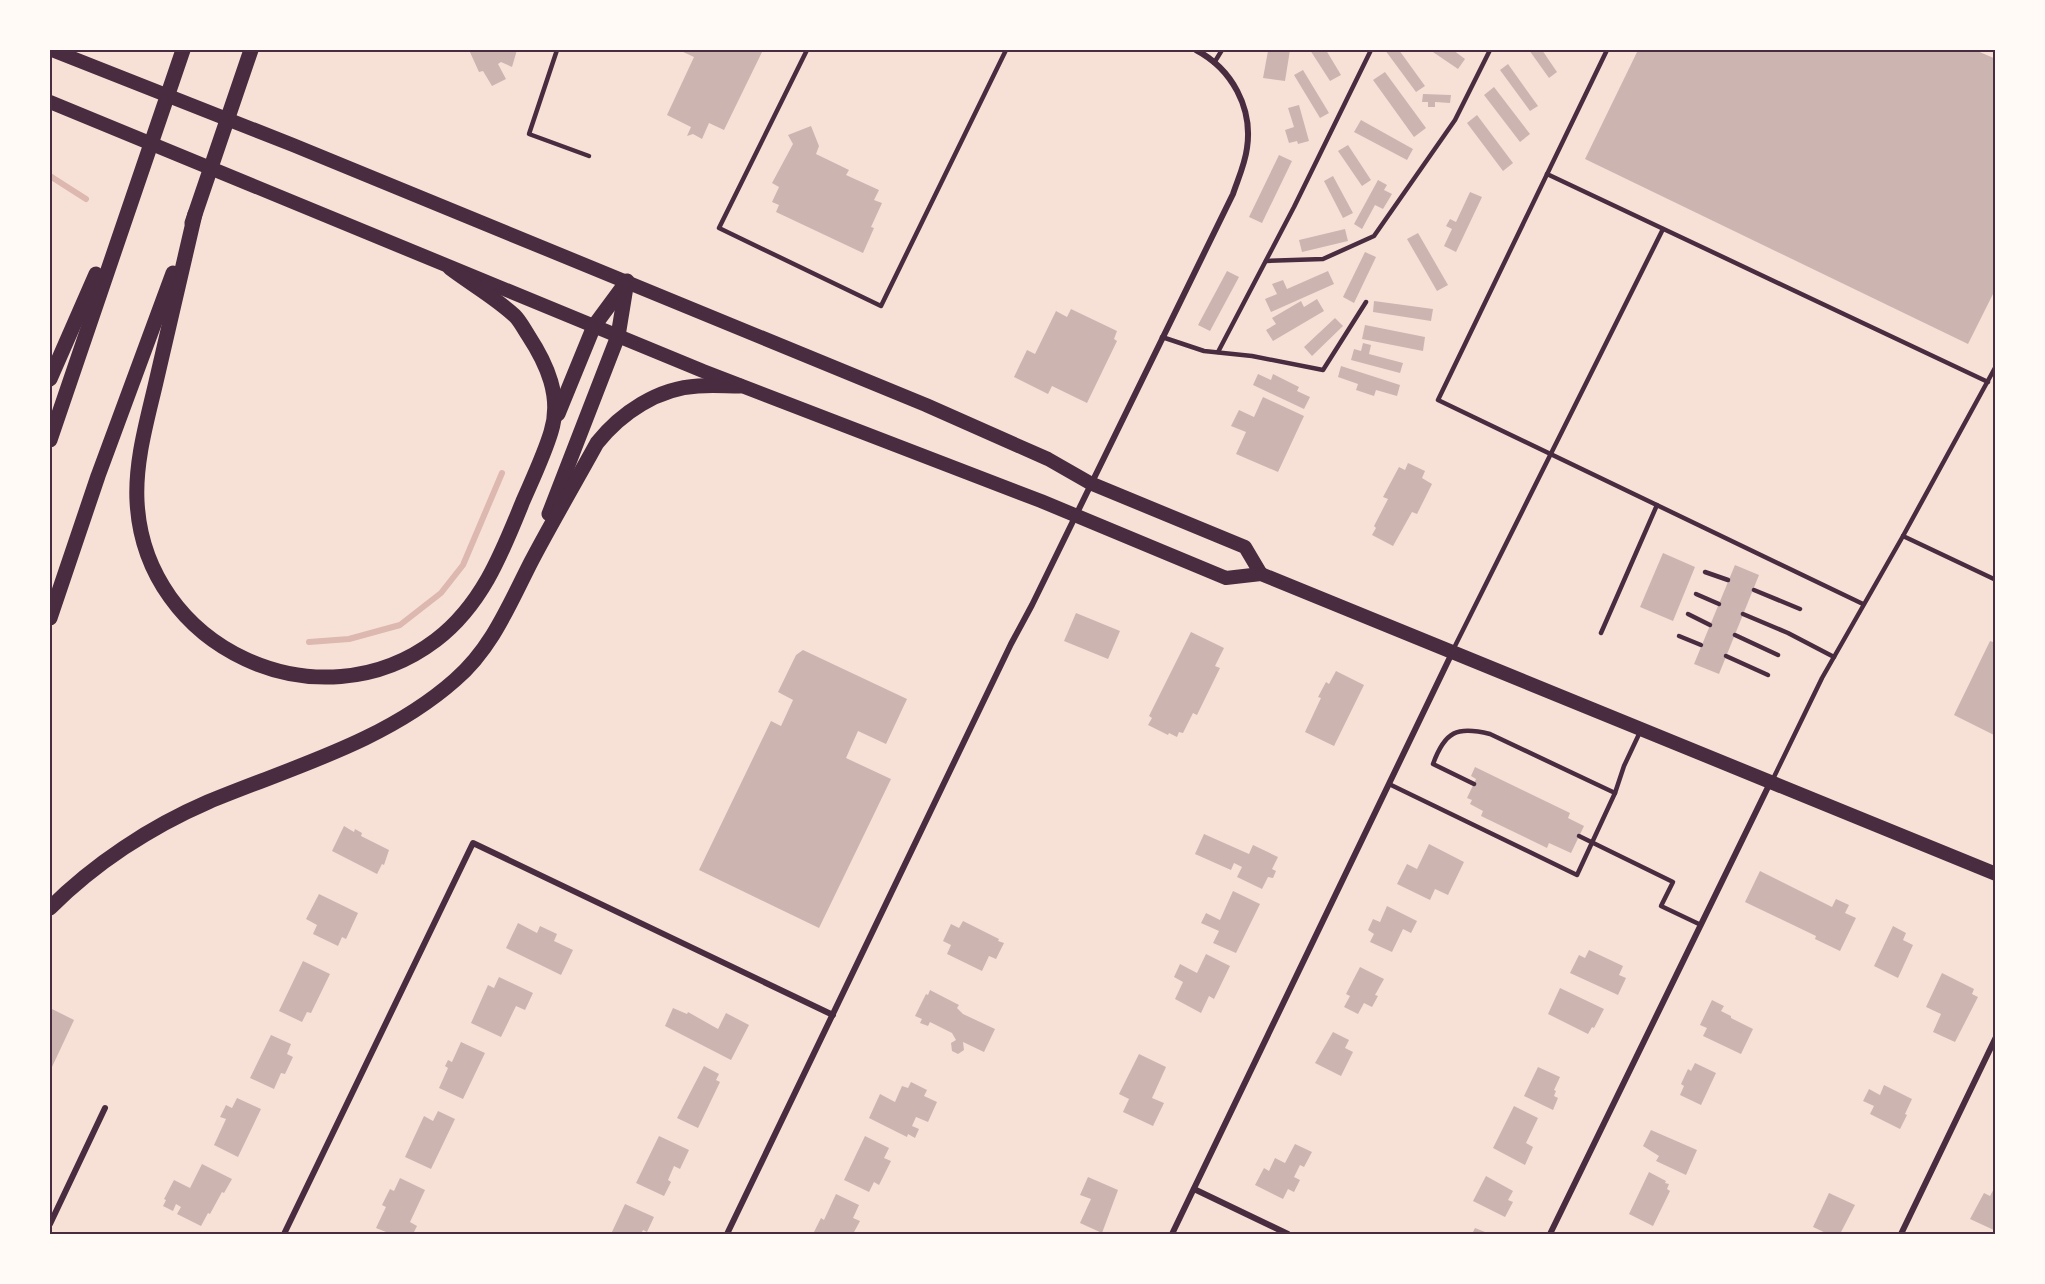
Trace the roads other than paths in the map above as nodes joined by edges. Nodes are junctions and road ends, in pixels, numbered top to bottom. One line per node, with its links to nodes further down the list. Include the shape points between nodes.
1 (52, 50): 21 (main road)
2 (251, 50): 17 (highway)
3 (557, 50): 14 (lane, via 529,134)
4 (807, 50): 5 (lane, via 719,228 881,306)
5 (1006, 50)
6 (1196, 50): 12 (street)
7 (1222, 50): 12 (lane)
8 (1371, 50): 19 (lane)
9 (1490, 50): 19 (lane, via 1455,120 1374,236 1323,259)
10 (1607, 50): 15 (lane)
11 (182, 51): 16 (highway)
12 (1214, 63): 25 (street, via 1226,72 1243,102 1248,124 1247,147 1233,194)
13 (50, 102): 20 (main road)
14 (589, 156)
15 (1546, 174): 18 (lane); 33 (lane, via 1438,400)
16 (134, 189): 28 (highway); 32 (highway)
17 (195, 214): 31 (highway, via 142,441 137,502 142,532 160,581 193,624 221,646 268,668 313,678 374,671 423,649 457,622 484,588); 50 (highway)
18 (1663, 229): 29 (lane); 33 (lane)
19 (1266, 261): 26 (lane)
20 (450, 268): 23 (main road); 31 (highway, via 516,317 535,345 555,396)
21 (627, 281): 23 (highway); 24 (highway); 34 (main road, via 926,405 1048,459)
22 (1366, 302): 26 (lane, via 1323,370)
23 (594, 326): 24 (main road); 31 (highway)
24 (618, 336): 30 (main road); 38 (highway)
25 (1162, 337): 26 (lane); 34 (street)
26 (1218, 352)
27 (1995, 366): 29 (lane)
28 (50, 379)
29 (1988, 382): 37 (lane)
30 (740, 386): 36 (main road); 38 (highway, via 697,386 665,393 621,419 597,443)
31 (552, 430)
32 (50, 440)
33 (1552, 455): 35 (lane); 56 (lane)
34 (1090, 483): 36 (street); 40 (main road, via 1245,547)
35 (1657, 506): 46 (lane); 52 (lane)
36 (1075, 515): 40 (main road, via 1226,578); 71 (street)
37 (1903, 536): 42 (lane); 46 (lane)
38 (530, 564): 69 (highway, via 499,627 482,651 456,679 421,707 351,745 169,821 106,861)
39 (1705, 572): 41 (lane)
40 (1261, 574): 56 (main road)
41 (1728, 580)
42 (1995, 580)
43 (1754, 590): 47 (lane)
44 (1696, 594): 45 (lane)
45 (1719, 604)
46 (1863, 604): 59 (lane)
47 (1800, 609)
48 (1688, 614): 51 (lane)
49 (1743, 614): 59 (lane)
50 (50, 618)
51 (1710, 625)
52 (1601, 633)
53 (1735, 635): 57 (lane)
54 (1679, 636): 55 (lane)
55 (1701, 645)
56 (1452, 652): 61 (main road); 63 (street)
57 (1778, 655)
58 (1726, 656): 60 (lane)
59 (1834, 657): 62 (lane)
60 (1768, 675)
61 (1641, 730): 62 (main road); 65 (lane)
62 (1770, 783): 68 (main road); 70 (street)
63 (1389, 784): 67 (lane, via 1577,875); 74 (street)
64 (1474, 784): 65 (lane, via 1433,764 1439,748 1452,733 1470,729 1490,734)
65 (1615, 793): 67 (lane)
66 (1579, 836): 67 (lane)
67 (1592, 842): 70 (lane, via 1673,882 1661,906)
68 (1995, 874)
69 (50, 908)
70 (1701, 925): 80 (street)
71 (833, 1015): 76 (street, via 473,843); 77 (street)
72 (1995, 1037): 81 (street)
73 (105, 1108): 75 (street)
74 (1194, 1189): 78 (street); 79 (street)
75 (50, 1224)
76 (284, 1234)
77 (727, 1234)
78 (1172, 1234)
79 (1288, 1234)
80 (1550, 1234)
81 (1901, 1234)

